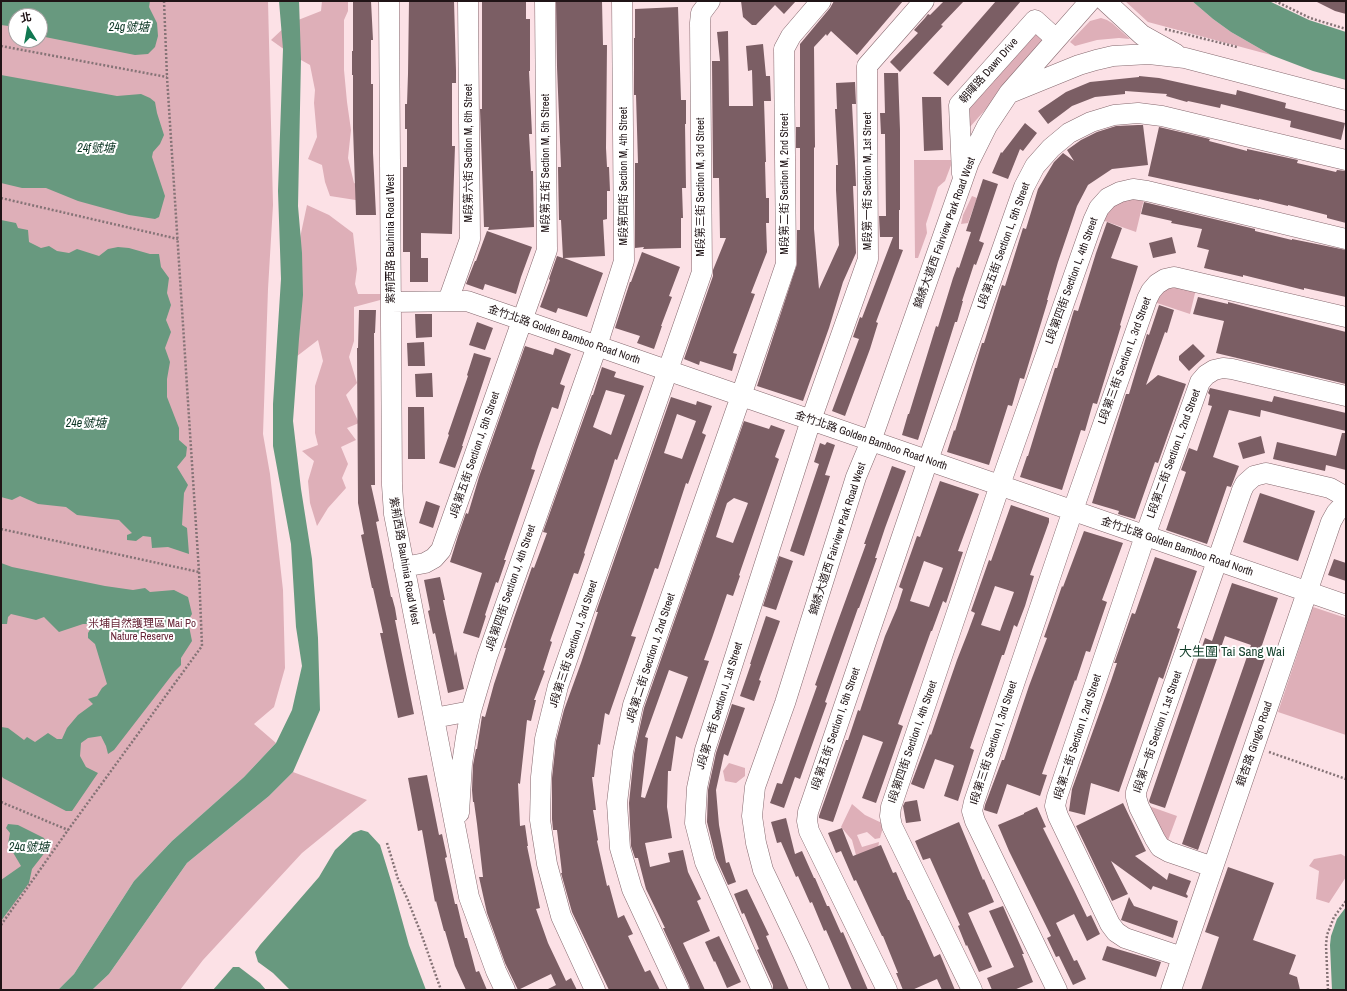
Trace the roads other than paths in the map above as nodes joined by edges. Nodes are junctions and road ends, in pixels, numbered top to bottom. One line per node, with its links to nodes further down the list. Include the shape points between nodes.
1 (389, 1): 18 (street, 紫荊西路 Bauhinia Road West)
2 (468, 1): 17 (street, M段第六街 Section M, 6th Street, via 470,239)
3 (545, 1): 20 (street, M段第五街 Section M, 5th Street, via 547,250)
4 (622, 1): 21 (street, M段第四街 Section M, 4th Street, via 624,261)
5 (710, 1): 22 (street, M段第三街 Section M, 3rd Street, via 701,13 700,23 702,272)
6 (821, 1): 23 (street, M段第二街 Section M, 2nd Street, via 791,36 784,49 786,264)
7 (924, 1): 25 (street, M段第一街 Section M, 1st Street, via 866,66 868,259)
8 (1090, 1): 10 (street, 錦綉大道西 Fairview Park Road West)
9 (1105, 1): 11 (street, via 1142,35)
10 (1056, 39): 12 (street, 錦綉大道西 Fairview Park Road West); 15 (street, 朝暉路 Dawn Drive, via 1035,20 959,106)
11 (1185, 58): 12 (street, via 1149,54 1113,56 1079,65); 13 (street)
12 (1009, 93): 15 (street, 錦綉大道西 Fairview Park Road West, via 984,132)
13 (1346, 100)
14 (1346, 160): 27 (street, L段第五街 Section L, 5th Street, via 1162,116 1114,115 1091,122 1070,133 1040,160 1024,187)
15 (963, 180): 26 (street, 錦綉大道西 Fairview Park Road West)
16 (1346, 239): 28 (street, L段第四街 Section L, 4th Street, via 1147,191 1133,189 1108,198 1099,208 1093,221)
17 (448, 301): 18 (street, 金竹北路 Golden Bamboo Road North); 20 (street, 金竹北路 Golden Bamboo Road North, via 467,301)
18 (391, 302): 34 (street, 紫荊西路 Bauhinia Road West, via 392,499)
19 (1346, 317): 31 (street, L段第三街 Section L, 3rd Street, via 1174,277 1157,284 1147,299)
20 (522, 320): 21 (street, 金竹北路 Golden Bamboo Road North); 34 (street, J段第五街 Section J, 5th Street, via 441,550 425,563)
21 (597, 346): 22 (street, 金竹北路 Golden Bamboo Road North); 37 (street, J段第四街 Section J, 4th Street, via 487,657)
22 (667, 370): 23 (street, 金竹北路 Golden Bamboo Road North); 43 (street, J段第三街 Section J, 3rd Street, via 558,686 545,740 540,820 547,864 561,916)
23 (741, 396): 25 (street, 金竹北路 Golden Bamboo Road North); 44 (street, J段第二街 Section J, 2nd Street, via 633,705 622,760 618,803 620,848 632,889)
24 (1346, 396): 32 (street, L段第二街 Section L, 2nd Street, via 1232,369 1218,369 1206,375 1196,390)
25 (811, 420): 26 (street, 金竹北路 Golden Bamboo Road North); 45 (street, J段第一街 Section J, 1st Street, via 705,750 697,788 695,823 705,862)
26 (871, 441): 27 (street, 金竹北路 Golden Bamboo Road North); 46 (street, 錦綉大道西 Fairview Park Road West, via 856,477 785,703 755,787 752,816 763,870)
27 (928, 460): 28 (street, 金竹北路 Golden Bamboo Road North); 47 (street, I段第五街 Section I, 5th Street, via 808,812 807,822 809,831)
28 (1000, 485): 31 (street, 金竹北路 Golden Bamboo Road North); 48 (street, I段第四街 Section I, 4th Street, via 890,816 892,826)
29 (1346, 497): 33 (street, I段第一街 Section I, 1st Street, via 1330,488 1272,474 1254,476 1242,490)
30 (1346, 502): 35 (street, 銀杏路 Gingko Road, via 1331,522)
31 (1072, 510): 32 (street, 金竹北路 Golden Bamboo Road North); 49 (street, I段第三街 Section I, 3rd Street, via 972,812)
32 (1145, 536): 33 (street, 金竹北路 Golden Bamboo Road North); 41 (street, I段第二街 Section I, 2nd Street, via 1055,806 1116,932 1125,938)
33 (1217, 560): 35 (street, 金竹北路 Golden Bamboo Road North); 40 (street, I段第一街 Section I, 1st Street, via 1136,797 1160,847)
34 (404, 567): 38 (street, 紫荊西路 Bauhinia Road West)
35 (1307, 592): 36 (street, 金竹北路 Golden Bamboo Road North); 40 (street, 銀杏路 Gingko Road)
36 (1346, 605)
37 (471, 711): 38 (street); 39 (street, J段第四街 Section J, 4th Street, via 462,764)
38 (434, 718): 39 (street, 紫荊西路 Bauhinia Road West)
39 (457, 838): 42 (street, 紫荊西路 Bauhinia Road West, via 469,897)
40 (1213, 867): 41 (street, 銀杏路 Gingko Road)
41 (1182, 957): 50 (street, 銀杏路 Gingko Road)
42 (505, 990)
43 (595, 990)
44 (679, 990)
45 (762, 990)
46 (818, 990)
47 (887, 990)
48 (972, 990)
49 (1057, 990)
50 (1171, 990)

